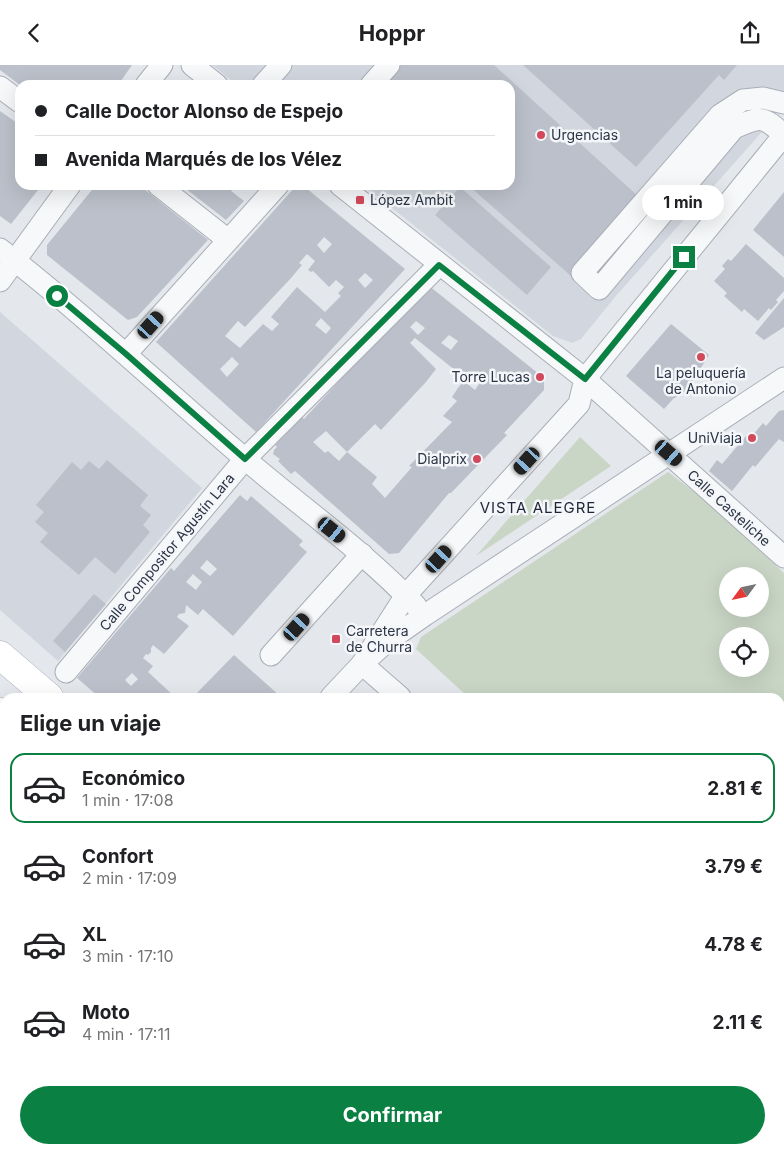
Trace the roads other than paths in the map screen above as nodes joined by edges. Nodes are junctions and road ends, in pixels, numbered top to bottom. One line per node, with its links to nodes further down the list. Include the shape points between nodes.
1 (162, 65): 5 (street)
2 (192, 65): 6 (street)
3 (281, 65): 7 (street)
4 (389, 65): 8 (street)
5 (150, 80)
6 (210, 80)
7 (268, 80)
8 (376, 80)
9 (0, 87): 10 (street)
10 (15, 98)
11 (784, 103): 12 (street, via 763,98 743,100 720,115 582,273 598,289 734,128 755,118 768,121)
12 (784, 135): 23 (street)
13 (66, 190): 18 (street)
14 (164, 190): 17 (street)
15 (273, 190): 17 (street)
16 (346, 190): 19 (street, Calle Casteliche)
17 (228, 240): 21 (street)
18 (8, 255): 20 (street); 21 (street)
19 (439, 265): 23 (street, Calle Casteliche); 25 (street, Calle Compositor Agustín Lara)
20 (0, 281)
21 (126, 354): 25 (street)
22 (784, 378): 24 (street)
23 (585, 379): 24 (street, Calle Casteliche); 28 (street, via 579,403)
24 (669, 453): 27 (street, Calle Casteliche); 29 (street)
25 (245, 459): 26 (street); 33 (street, Calle Compositor Agustín Lara)
26 (362, 554): 28 (street); 31 (street)
27 (784, 557)
28 (406, 595): 29 (street); 32 (street)
29 (425, 615): 32 (street)
30 (0, 655): 34 (main road)
31 (271, 655)
32 (362, 664): 35 (street); 36 (street)
33 (66, 672)
34 (44, 693)
35 (335, 693)
36 (395, 693)

